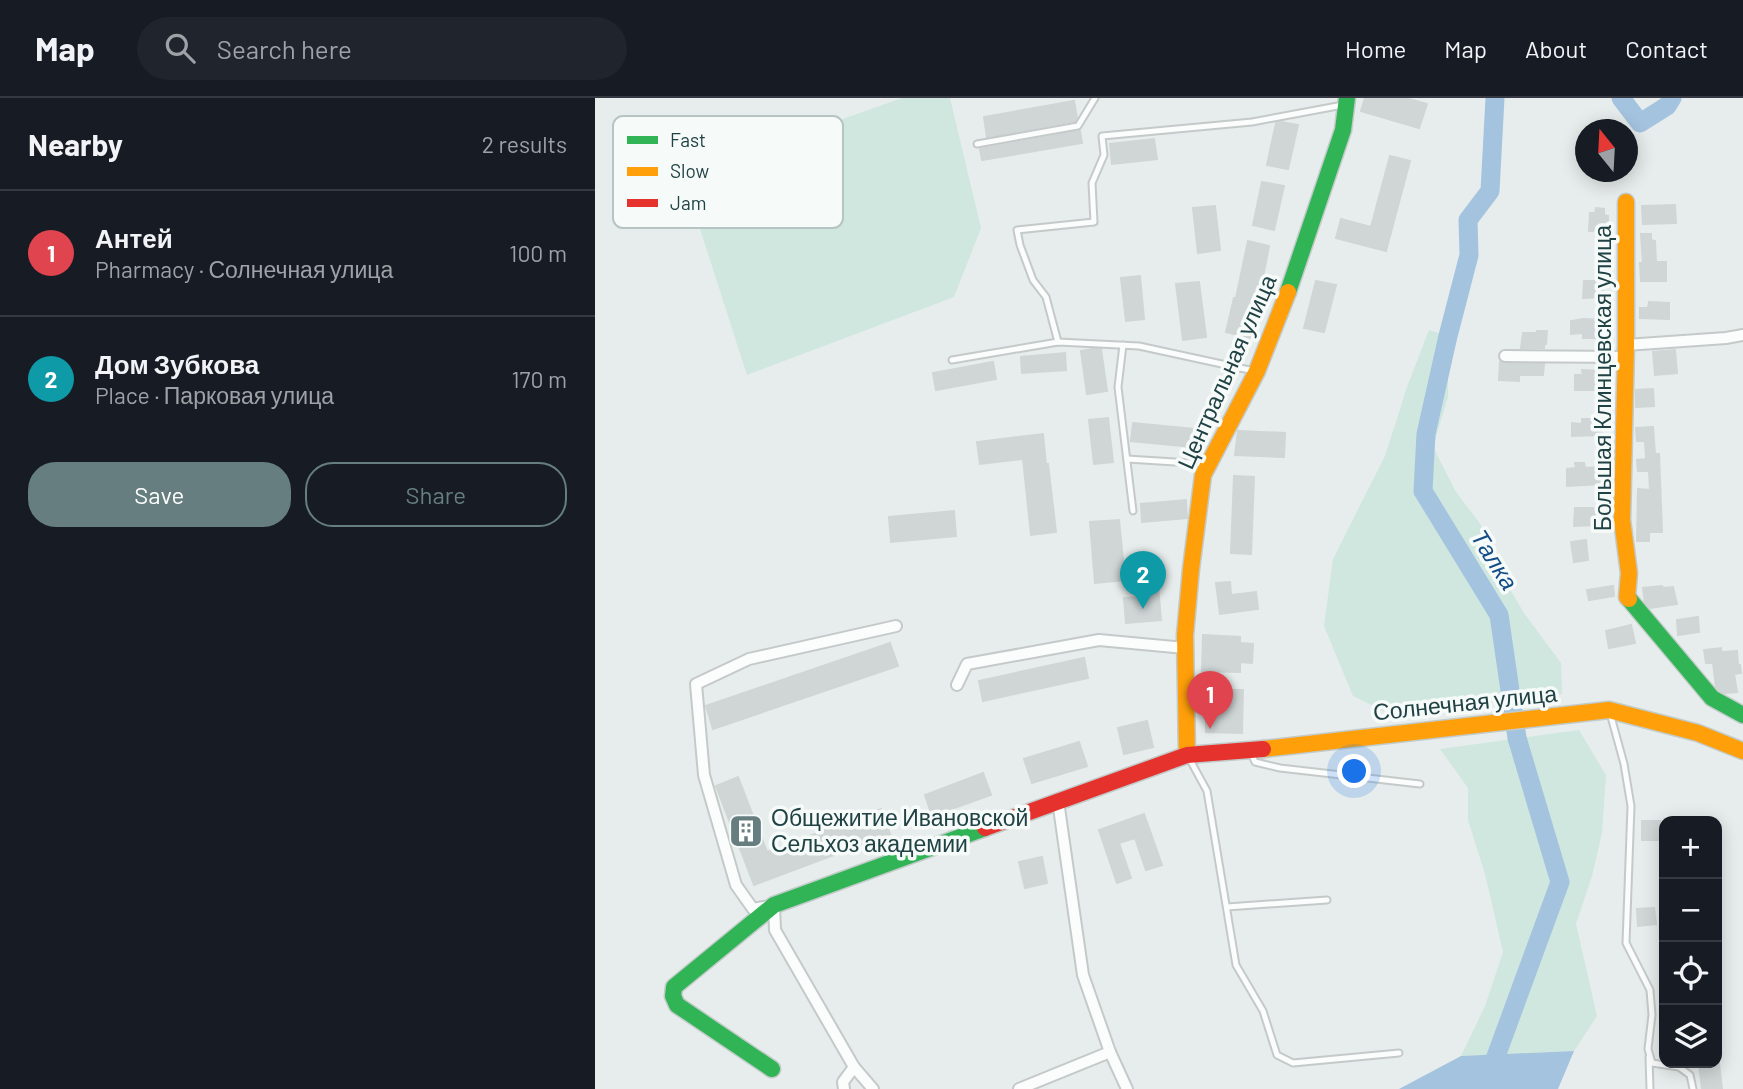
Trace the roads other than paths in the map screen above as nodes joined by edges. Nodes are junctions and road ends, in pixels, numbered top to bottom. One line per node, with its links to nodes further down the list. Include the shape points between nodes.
1 (1095, 98): 3 (lane, via 1078,126)
2 (1347, 101): 6 (lane, via 1252,122 1102,136 1104,155 1092,183 1094,222 1017,230 1033,281 1046,297); 11 (street, Центральная улица, via 1343,130 1295,274)
3 (977, 144)
4 (1626, 202): 8 (street, Большая Клинцевская улица)
5 (1743, 335): 8 (street)
6 (1058, 342): 7 (lane); 10 (lane)
7 (1123, 345): 11 (lane); 12 (lane, via 1118,387)
8 (1626, 351): 9 (street); 19 (street, Большая Клинцевская улица, via 1622,520 1629,573 1627,597 1713,698)
9 (1505, 356)
10 (952, 360)
11 (1257, 371): 13 (street, Центральная улица)
12 (1126, 459): 13 (lane); 14 (lane)
13 (1208, 464): 16 (street, Центральная улица, via 1191,569)
14 (1133, 511)
15 (896, 625): 26 (street, via 749,659 696,684 704,775 736,885 753,909)
16 (1185, 648): 17 (street, via 1098,640 967,664); 22 (street, Центральная улица)
17 (957, 685)
18 (1609, 710): 20 (street, Солнечная улица); 21 (street, Солнечная улица, via 1698,733); 28 (lane, via 1625,764 1630,806 1626,943 1650,990)
19 (1743, 715)
20 (1250, 750): 22 (street, Солнечная улица); 23 (lane, via 1255,762 1280,768)
21 (1743, 751)
22 (1187, 755): 24 (street, Солнечная улица); 27 (lane, via 1207,791)
23 (1420, 784)
24 (1058, 801): 26 (street, Солнечная улица); 29 (street, via 1083,975)
25 (1327, 900): 27 (lane)
26 (774, 905): 31 (street, via 775,930); 32 (street, Солнечная улица, via 672,992 677,1005)
27 (1227, 907): 30 (lane, via 1236,965 1263,1011 1277,1055 1293,1063)
28 (1648, 1049): 37 (lane); 38 (lane, via 1652,1063 1679,1067 1690,1075)
29 (1110, 1052): 35 (street); 36 (street)
30 (1399, 1053)
31 (854, 1067): 33 (street, via 843,1082); 34 (street)
32 (772, 1069)
33 (844, 1089)
34 (873, 1089)
35 (1019, 1089)
36 (1127, 1089)
37 (1650, 1089)
38 (1693, 1089)

